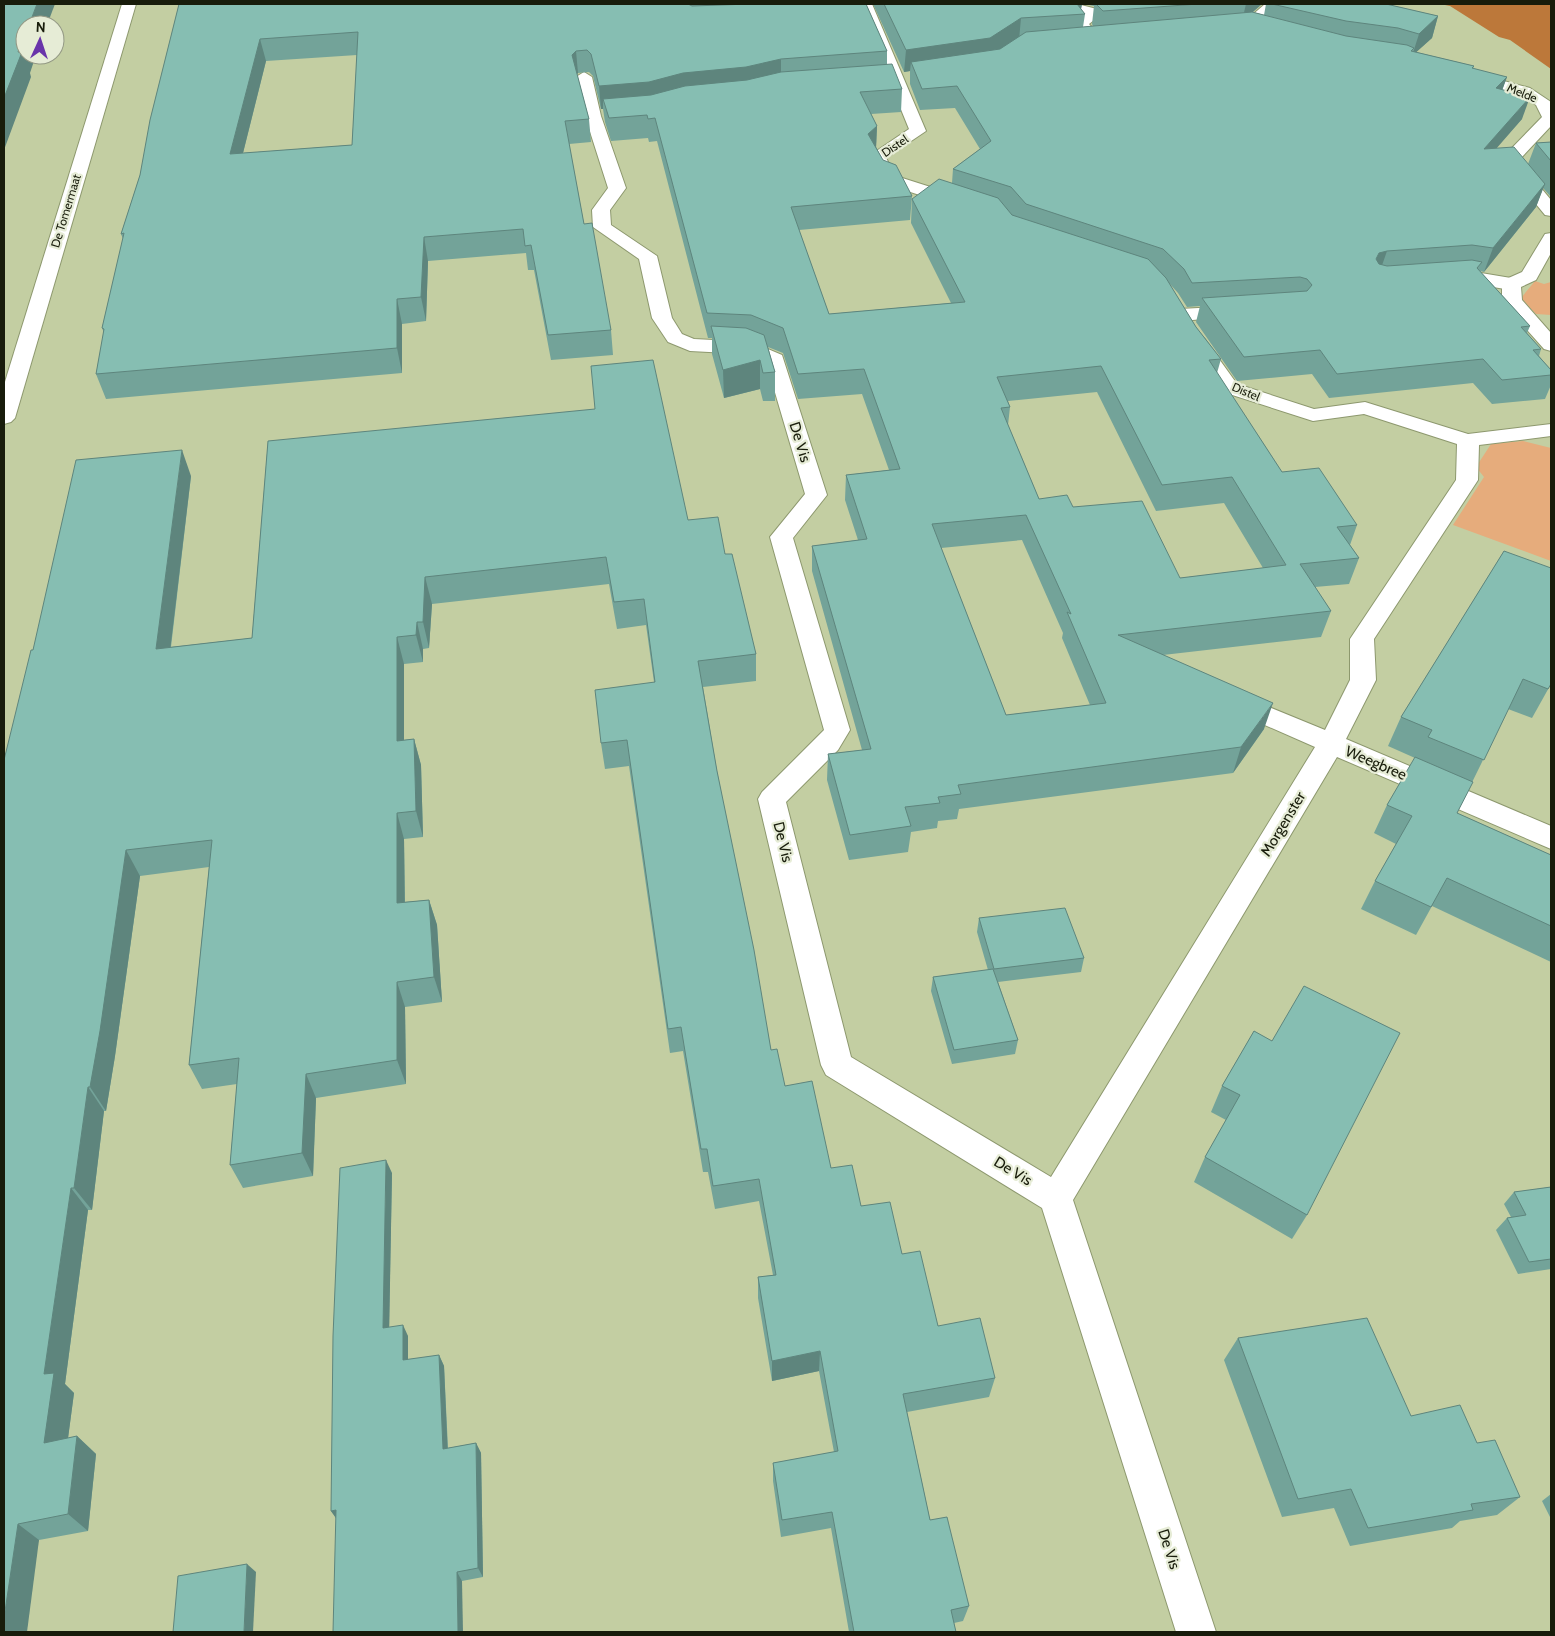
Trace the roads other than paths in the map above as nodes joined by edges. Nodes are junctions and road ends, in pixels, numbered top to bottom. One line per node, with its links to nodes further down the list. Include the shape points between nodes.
1 (129, 4): 25 (street, De Tomermaat)
2 (1061, 4): 10 (street, via 1096,13 1081,22)
3 (1273, 4): 6 (street)
4 (867, 8): 5 (street); 14 (street, Distel)
5 (850, 15)
6 (1247, 27): 7 (street); 8 (street)
7 (1218, 30)
8 (1266, 32)
9 (1114, 38): 10 (street)
10 (1095, 40): 11 (street)
11 (1075, 42)
12 (1455, 73): 17 (street, Melde, via 1524,91 1543,102 1550,118 1513,157 1512,165)
13 (584, 77): 31 (street, De Vis, via 602,115 617,188 601,210 602,227 648,256 662,318 675,338 690,345 751,348 775,359 816,495 781,537 837,730 830,743 772,799 837,1065)
14 (908, 78): 15 (street); 16 (street, Distel, via 918,130 877,156 889,179)
15 (879, 80)
16 (974, 207)
17 (1551, 210)
18 (1551, 238): 20 (street, via 1529,276)
19 (1435, 278): 20 (street, via 1463,276)
20 (1511, 284): 24 (street, via 1512,301)
21 (1170, 298): 23 (street, Distel)
22 (1255, 311): 23 (street)
23 (1180, 315): 27 (street, Distel, via 1230,388 1313,415 1365,408)
24 (1551, 345)
25 (4, 418)
26 (1551, 430): 27 (street, Distel)
27 (1468, 440): 29 (street, Morgenster, via 1467,480 1362,639 1363,680)
28 (1229, 700): 29 (street, Weegbree)
29 (1331, 744): 30 (street, Weegbree); 31 (street, Morgenster)
30 (1551, 838)
31 (1056, 1198): 32 (street, De Vis)
32 (1196, 1632)

